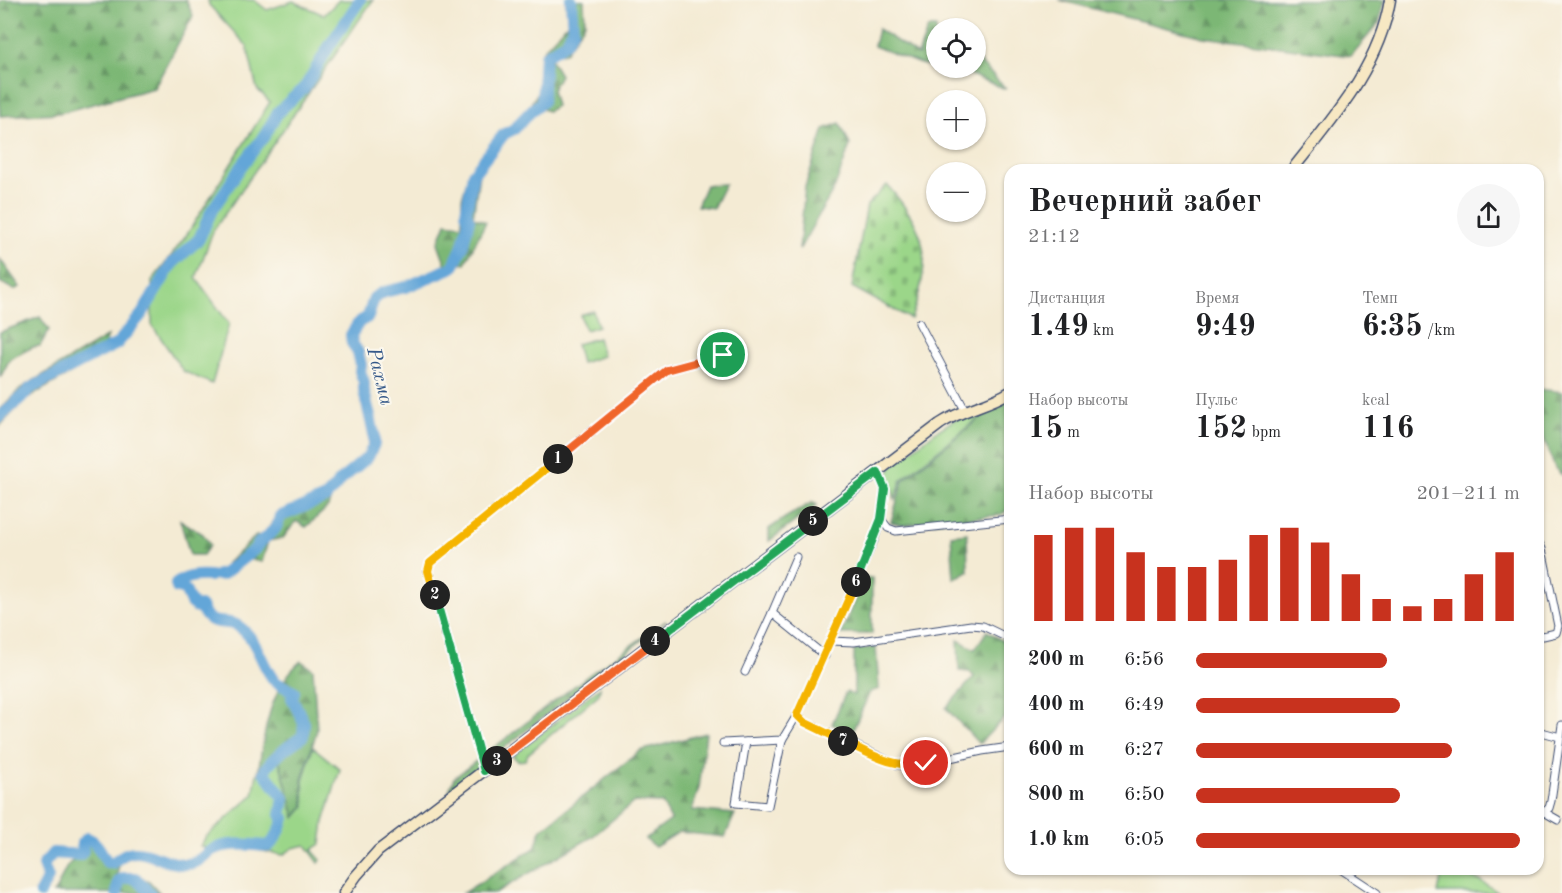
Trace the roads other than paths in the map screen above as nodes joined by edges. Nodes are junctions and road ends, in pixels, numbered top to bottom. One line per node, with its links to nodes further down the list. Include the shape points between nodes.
1 (1390, 0): 2 (street, via 1384,26 1365,70)
2 (1297, 164)
3 (920, 323): 6 (street)
4 (723, 355): 27 (street, via 667,370 430,563 428,571)
5 (1004, 395): 6 (street)
6 (965, 410): 7 (street, via 940,424)
7 (878, 472): 8 (street, via 885,489); 27 (street)
8 (881, 519): 9 (street, via 896,531); 15 (street)
9 (1004, 520)
10 (796, 557): 12 (street)
11 (1544, 559): 14 (street, via 1558,626 1556,633)
12 (772, 613): 16 (street); 17 (street)
13 (1004, 636): 15 (street, via 971,625 854,642)
14 (1544, 636)
15 (831, 641): 16 (street)
16 (825, 656): 18 (street)
17 (745, 672)
18 (797, 715): 22 (street); 25 (street, via 804,722 898,765 913,766)
19 (1562, 725): 21 (street)
20 (1544, 733): 21 (street)
21 (1560, 737): 26 (street)
22 (782, 740): 23 (street); 23 (street, via 768,806 736,803)
23 (746, 742): 24 (street)
24 (723, 743)
25 (1004, 748)
26 (1559, 758): 28 (street, via 1549,808)
27 (484, 771): 32 (street, via 378,851)
28 (1544, 810)
29 (1544, 813): 30 (street)
30 (1558, 820)
31 (1350, 875): 33 (street)
32 (344, 893)
33 (1377, 893)

